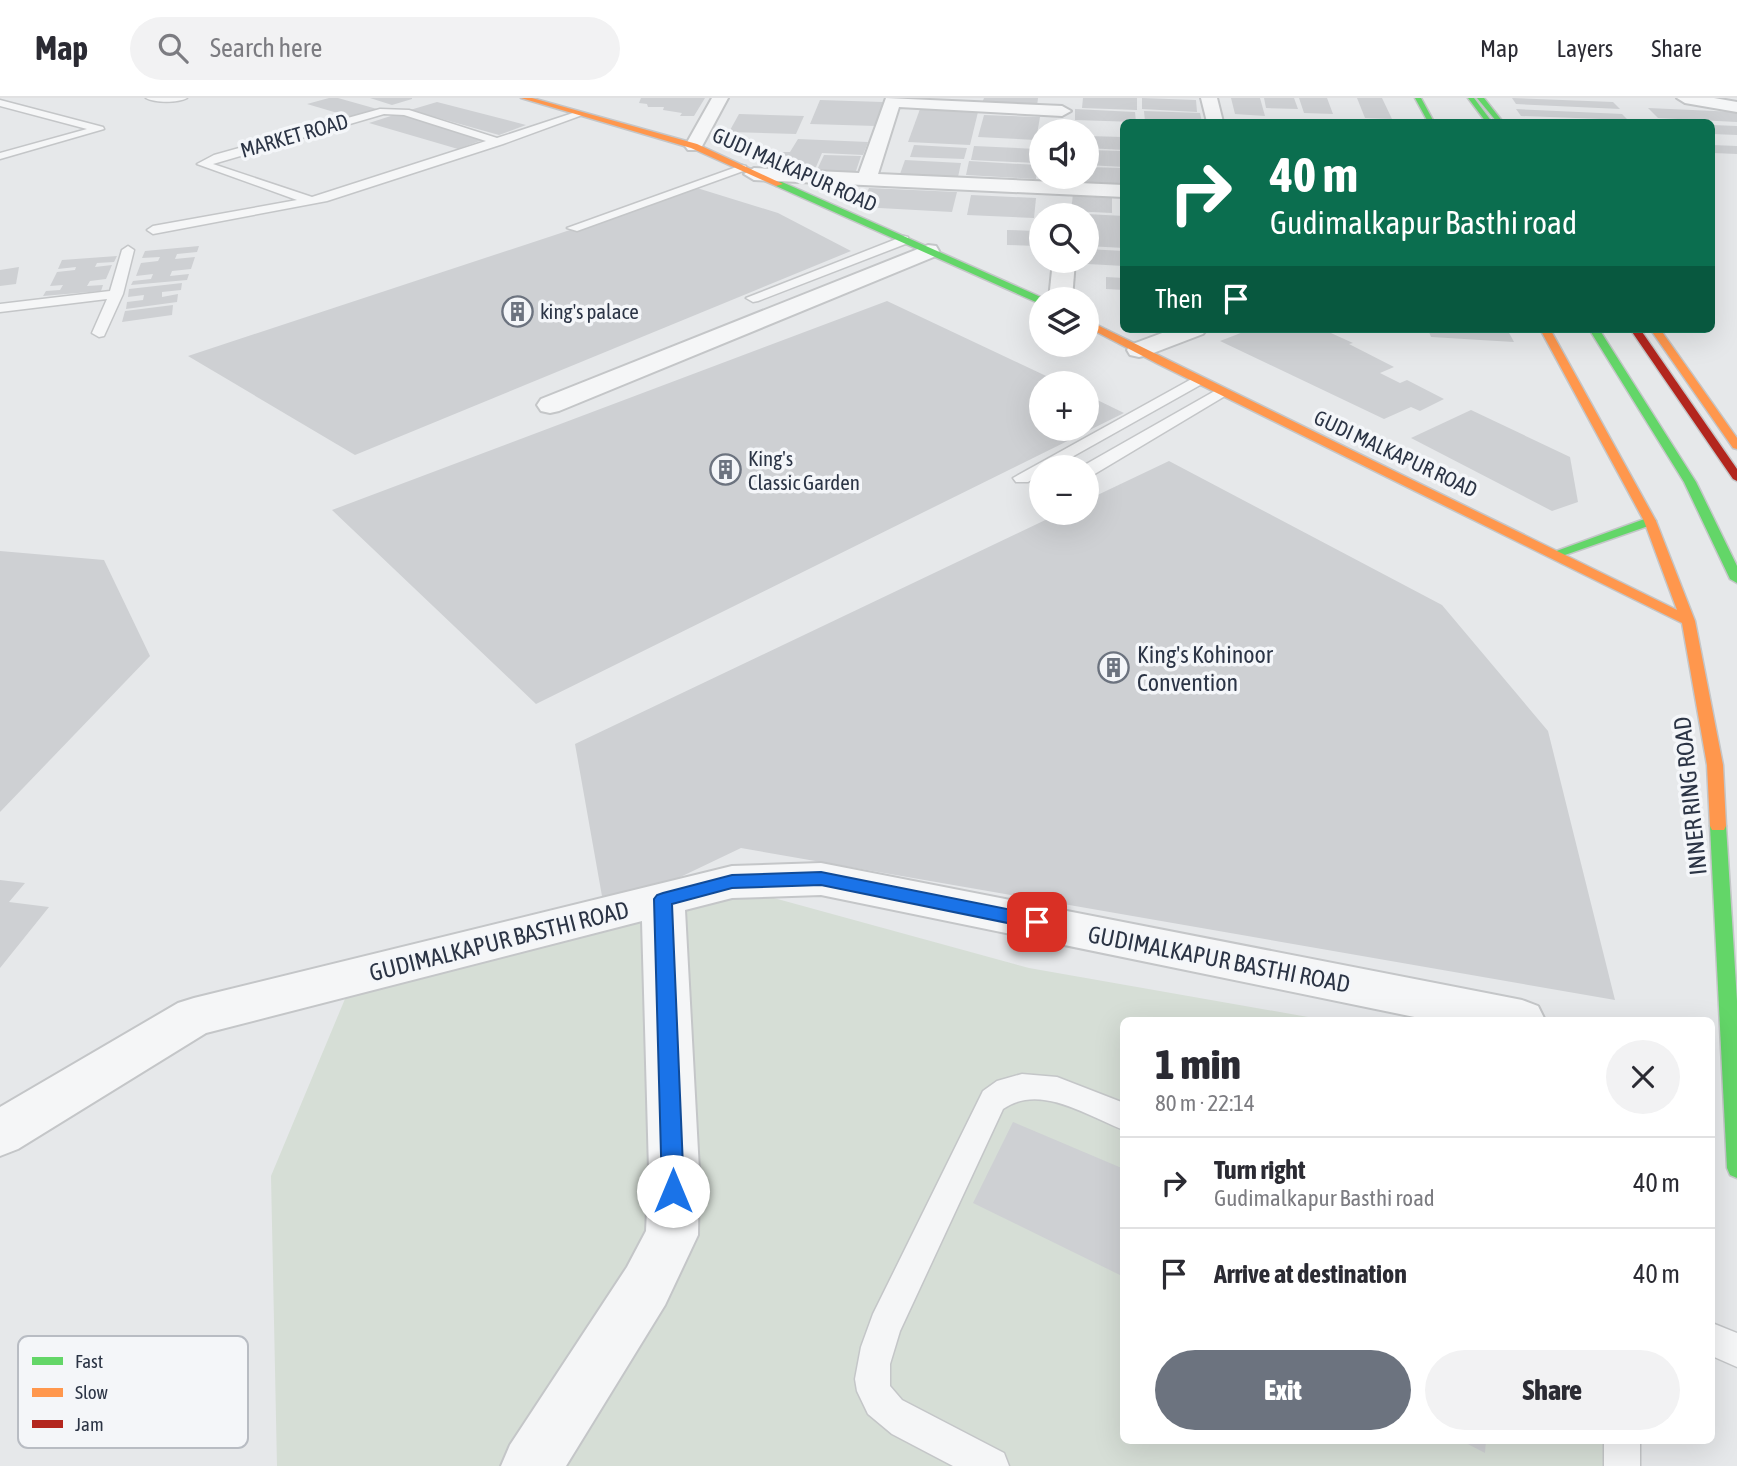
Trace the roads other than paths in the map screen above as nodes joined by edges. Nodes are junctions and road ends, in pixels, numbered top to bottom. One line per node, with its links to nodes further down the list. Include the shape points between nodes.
1 (151, 98): 2 (lane)
2 (182, 98)
3 (524, 98): 14 (main road, GUDI MALKAPUR ROAD)
4 (720, 98): 20 (street)
5 (1209, 98): 15 (street)
6 (1418, 98): 16 (main road)
7 (1471, 98): 17 (main road)
8 (1480, 98): 18 (main road)
9 (1685, 98): 13 (street)
10 (894, 100): 12 (street); 23 (street)
11 (0, 103): 21 (lane, via 99,129)
12 (1063, 104)
13 (1737, 107)
14 (580, 114): 19 (lane); 20 (main road, GUDI MALKAPUR ROAD)
15 (1213, 119)
16 (1428, 119)
17 (1487, 119)
18 (1498, 119)
19 (499, 142): 27 (lane); 27 (lane, MARKET ROAD, via 405,113 384,111 203,164)
20 (694, 146): 22 (main road, GUDI MALKAPUR ROAD)
21 (0, 156)
22 (748, 171): 23 (street); 28 (lane); 30 (main road, GUDI MALKAPUR ROAD)
23 (867, 178): 24 (street)
24 (1029, 187)
25 (1061, 189): 26 (street)
26 (1120, 191)
27 (313, 201): 29 (lane)
28 (573, 228)
29 (153, 230)
30 (904, 240): 32 (main road, GUDI MALKAPUR ROAD); 35 (lane)
31 (128, 250): 33 (lane)
32 (928, 251): 34 (main road, GUDI MALKAPUR ROAD); 47 (street)
33 (116, 294): 36 (lane); 38 (lane)
34 (1029, 296)
35 (753, 298)
36 (0, 308)
37 (1099, 330): 44 (main road, GUDI MALKAPUR ROAD)
38 (99, 333)
39 (1184, 333): 44 (street)
40 (1547, 333): 52 (main road, INNER RING ROAD)
41 (1596, 333): 54 (main road, via 1689,481)
42 (1638, 333): 50 (main road)
43 (1659, 333): 48 (main road)
44 (1139, 350): 45 (main road, GUDI MALKAPUR ROAD)
45 (1197, 381): 46 (main road, GUDI MALKAPUR ROAD); 51 (lane)
46 (1220, 393): 49 (lane); 53 (main road, GUDI MALKAPUR ROAD)
47 (550, 405)
48 (1737, 446)
49 (1099, 464)
50 (1737, 477)
51 (1022, 478)
52 (1650, 521): 53 (main road); 55 (main road, INNER RING ROAD)
53 (1557, 552): 55 (main road, GUDI MALKAPUR ROAD)
54 (1737, 579)
55 (1688, 621): 58 (main road, INNER RING ROAD, via 1721,765)
56 (663, 899): 57 (street, GUDIMALKAPUR BASTHI ROAD, via 732,882 821,879); 60 (street, GUDIMALKAPUR BASTHI ROAD, via 194,1017); 65 (street, via 674,1170 672,1235 646,1286)
57 (1507, 1017)
58 (1722, 1061): 61 (main road, INNER RING ROAD)
59 (1120, 1115): 66 (lane, via 1034,1085 1001,1091 986,1112 873,1357 872,1385 879,1404 892,1417)
60 (0, 1133)
61 (1737, 1168)
62 (1715, 1341): 63 (lane)
63 (1737, 1350)
64 (1622, 1444): 67 (lane)
65 (531, 1466)
66 (991, 1466)
67 (1622, 1466)

